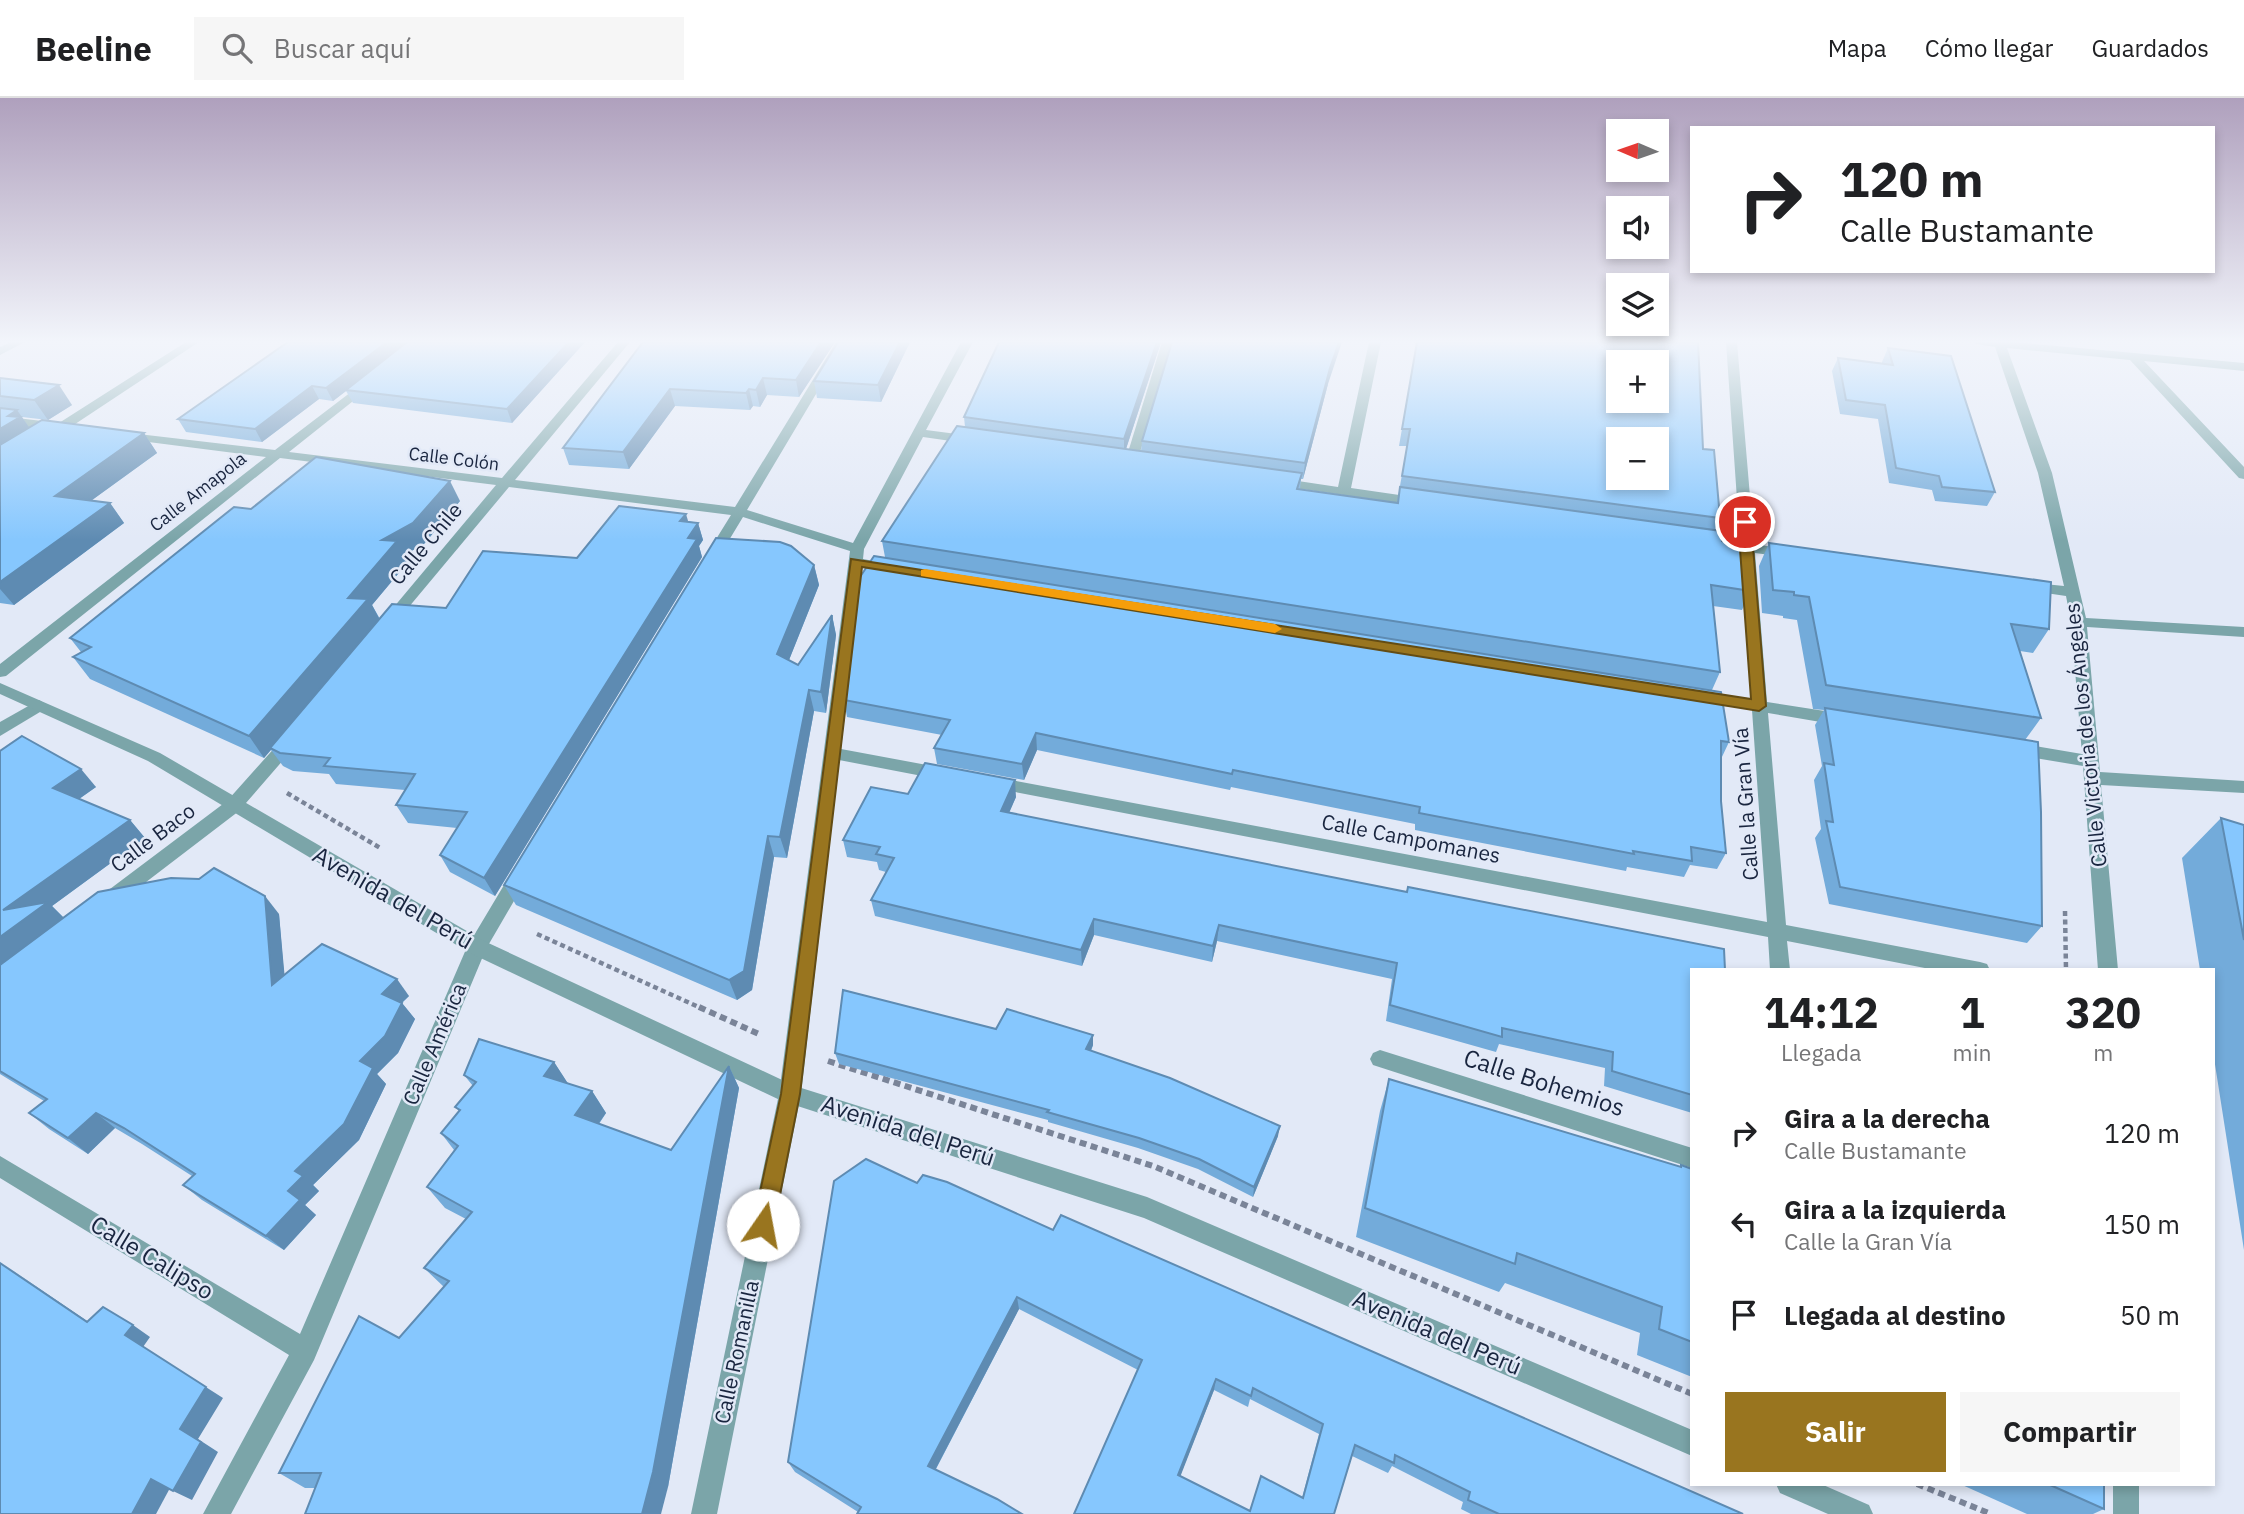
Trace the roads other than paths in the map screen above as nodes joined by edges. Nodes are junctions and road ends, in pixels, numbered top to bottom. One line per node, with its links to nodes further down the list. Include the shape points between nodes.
1 (92, 408): 12 (street)
2 (336, 408): 18 (street, Calle Amapola)
3 (568, 408): 22 (street, Calle Chile)
4 (802, 408): 25 (street)
5 (932, 408): 14 (street, Calle Romanilla)
6 (1148, 408): 19 (street)
7 (1361, 408): 23 (street)
8 (1736, 408): 27 (street, Calle la Gran Vía)
9 (2022, 408): 33 (street, Calle Victoria de los Ángeles, via 2045,473)
10 (2182, 408): 20 (street)
11 (0, 420): 12 (street)
12 (62, 428): 13 (street); 16 (street)
13 (88, 431)
14 (919, 433): 17 (street); 29 (street, Calle Romanilla)
15 (115, 434): 18 (street, Calle Colón)
16 (41, 441)
17 (985, 442)
18 (277, 454): 22 (street, Calle Colón); 37 (street, Calle Amapola)
19 (1131, 462)
20 (2244, 475)
21 (1264, 481): 23 (street)
22 (505, 483): 25 (street, Calle Colón); 36 (street, Calle Chile)
23 (1344, 492): 24 (street)
24 (1438, 505)
25 (740, 512): 29 (street, Calle Colón); 30 (street)
26 (1706, 542): 27 (street)
27 (1746, 547): 28 (street); 41 (street, Calle la Gran Vía)
28 (1801, 555)
29 (856, 556): 31 (street, Calle Colón); 46 (street, Calle Romanilla)
30 (704, 571)
31 (910, 571)
32 (2006, 583): 33 (street)
33 (2071, 592): 34 (street, Calle Victoria de los Ángeles)
34 (2079, 622): 35 (street); 47 (street, Calle Victoria de los Ángeles)
35 (2244, 632)
36 (374, 640)
37 (0, 672)
38 (0, 688): 40 (street, Avenida del Perú)
39 (1677, 692): 41 (street)
40 (39, 705): 44 (street); 51 (street, Avenida del Perú, via 154,757)
41 (1759, 706): 42 (street); 54 (street, Calle la Gran Vía)
42 (1855, 722)
43 (304, 725): 51 (street)
44 (0, 730)
45 (2007, 747): 47 (street)
46 (833, 753): 48 (street); 60 (street, Calle Romanilla)
47 (2090, 769): 50 (street); 58 (street, Calle Victoria de los Ángeles)
48 (956, 776)
49 (984, 781): 54 (street, Calle Campomanes)
50 (2244, 787)
51 (233, 806): 53 (street, Calle Baco); 55 (street, Avenida del Perú)
52 (531, 856): 55 (street, Calle América)
53 (89, 915)
54 (1777, 931): 56 (street, Calle la Gran Vía); 57 (street, Calle Campomanes)
55 (477, 947): 60 (street, Avenida del Perú); 63 (street, Calle América)
56 (1780, 968)
57 (1970, 968)
58 (2108, 968)
59 (1380, 1059): 61 (street, Calle Bohemios)
60 (790, 1094): 64 (street, Avenida del Perú, via 1147,1208); 68 (street, Calle Romanilla)
61 (1690, 1157)
62 (0, 1166): 63 (street, Calle Calipso)
63 (304, 1351): 67 (street, Calle América)
64 (1690, 1442)
65 (1794, 1486): 69 (street)
66 (2126, 1486): 70 (street)
67 (216, 1514)
68 (704, 1514)
69 (1860, 1514)
70 (2126, 1514)

